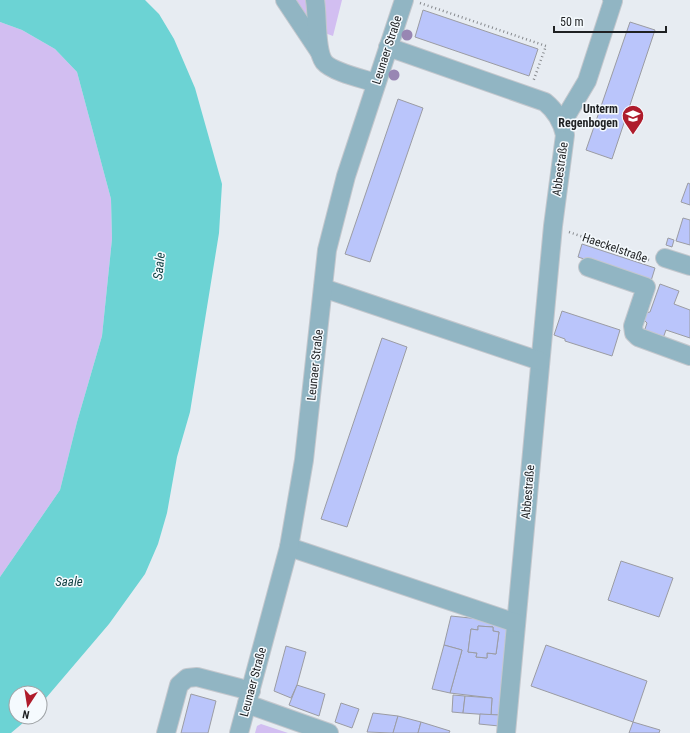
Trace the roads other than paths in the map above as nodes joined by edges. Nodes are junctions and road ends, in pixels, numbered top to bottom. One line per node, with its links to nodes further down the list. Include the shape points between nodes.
1 (285, 0): 6 (street)
2 (315, 0): 6 (street)
3 (408, 0): 5 (street, Leunaer Straße)
4 (612, 0): 8 (street, via 587,81)
5 (388, 47): 7 (street, Leunaer Straße); 8 (street, Abbestraße, via 545,102 554,109)
6 (320, 52): 7 (street, via 324,62 332,67)
7 (376, 83): 12 (street, Leunaer Straße, via 344,184 327,250)
8 (562, 123): 14 (street, Abbestraße, via 565,135)
9 (660, 260): 10 (street, Haeckelstraße)
10 (690, 266)
11 (588, 267): 13 (street, via 646,287 633,326 634,333 638,337)
12 (323, 288): 14 (street); 15 (street, Leunaer Straße, via 304,460)
13 (690, 356)
14 (540, 361): 16 (street, Abbestraße)
15 (289, 548): 16 (street); 17 (street, Leunaer Straße)
16 (516, 623): 21 (street, Abbestraße)
17 (249, 698): 18 (street, via 197,677 187,678 179,685); 19 (street, Leunaer Straße); 20 (street)
18 (166, 733)
19 (239, 733)
20 (329, 733)
21 (506, 733)

